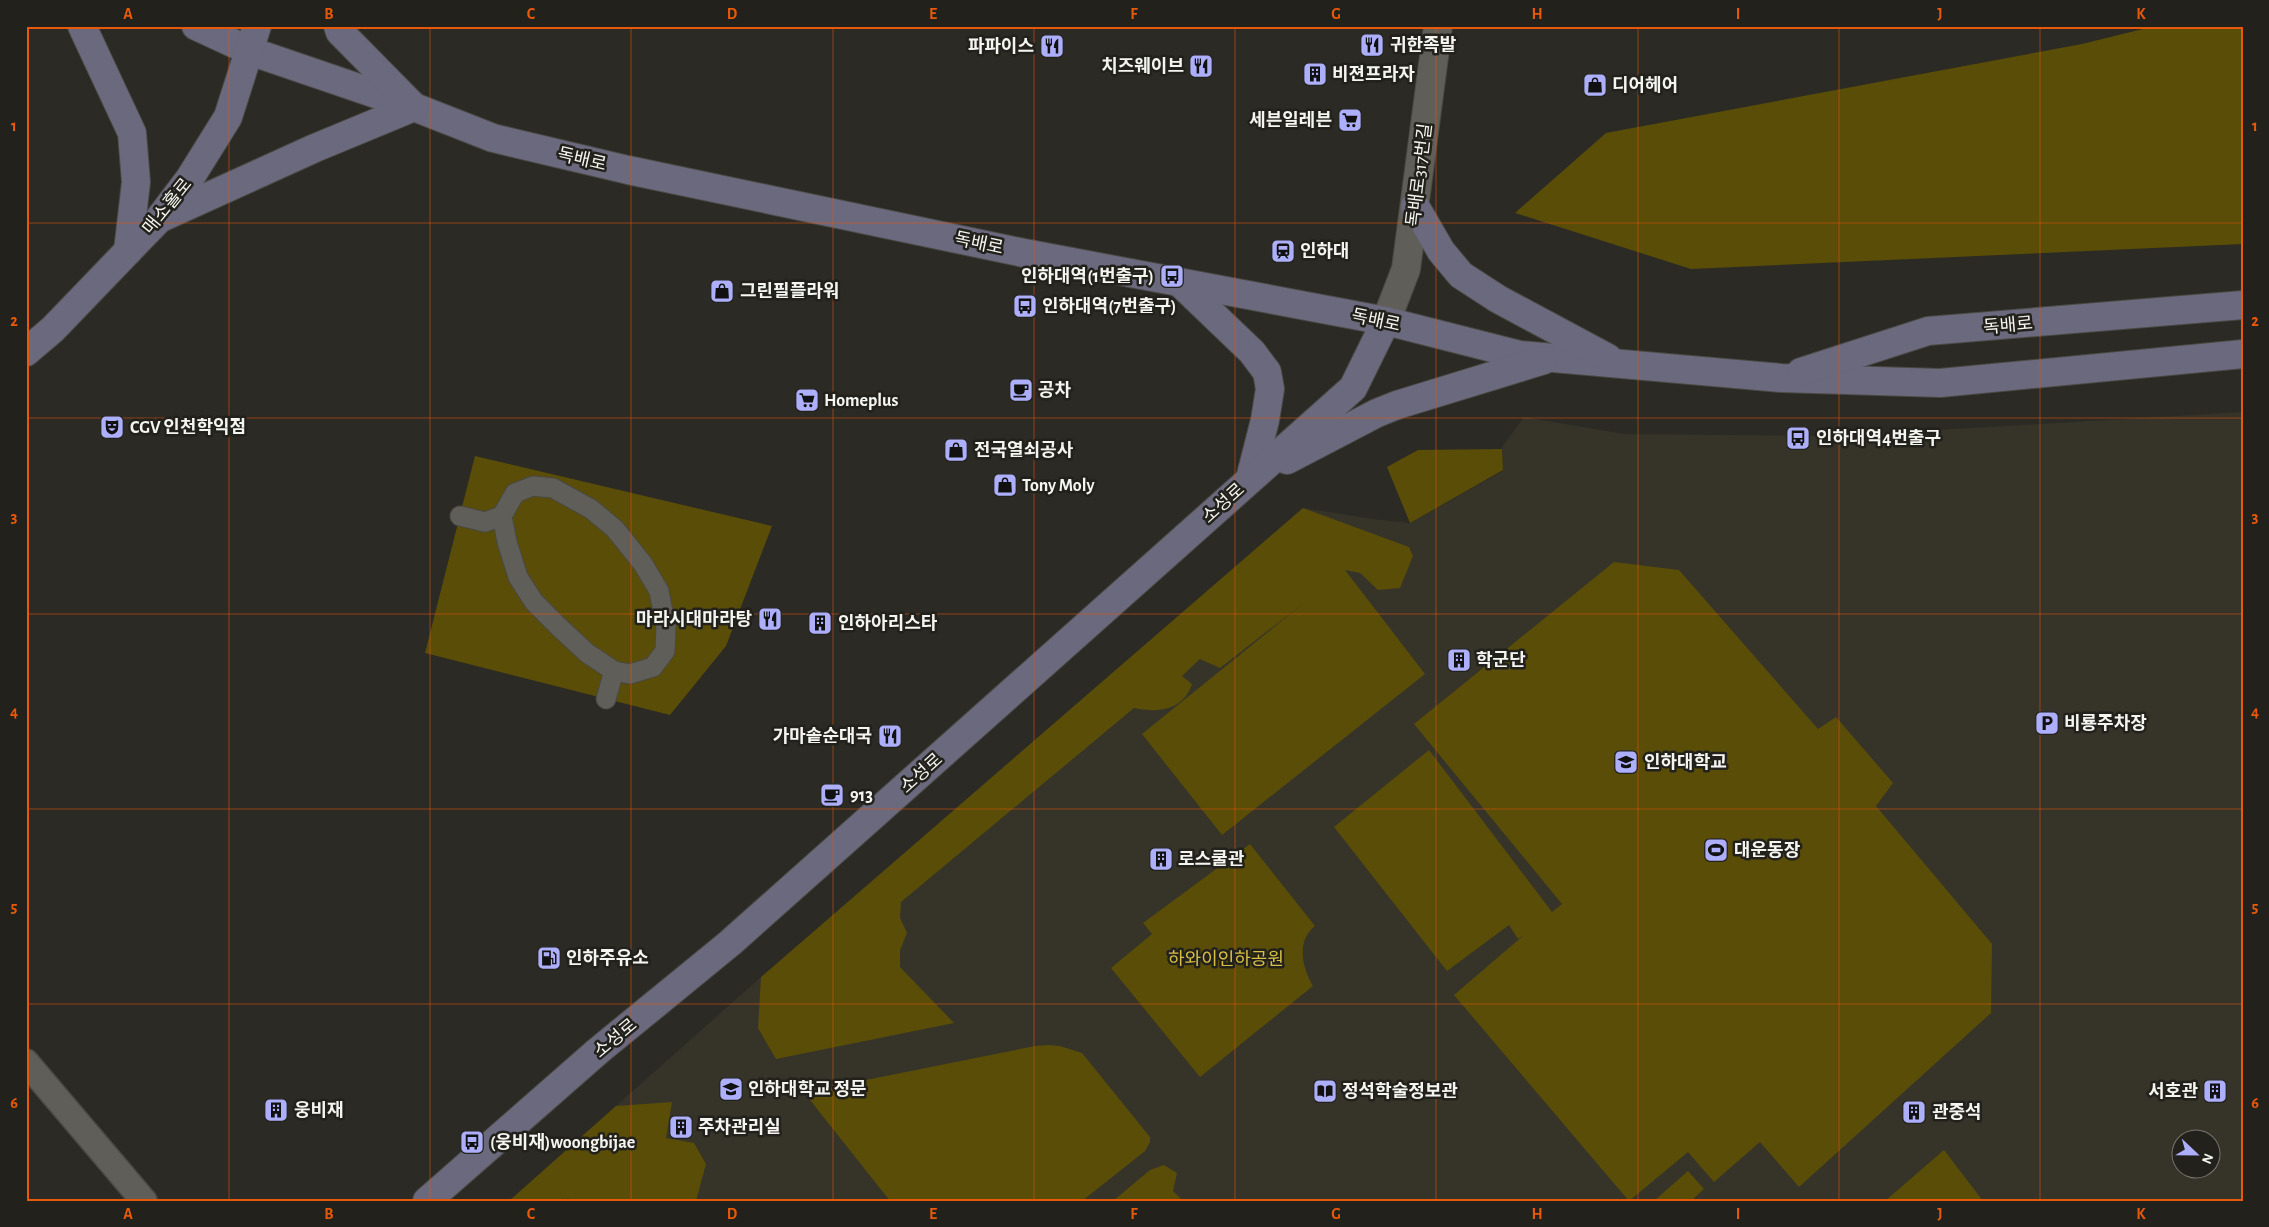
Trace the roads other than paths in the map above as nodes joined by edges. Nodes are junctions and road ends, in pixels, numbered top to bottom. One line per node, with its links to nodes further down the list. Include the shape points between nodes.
1 (82, 26): 9 (main road, via 132,133 136,182)
2 (196, 26): 5 (main road, 독배로)
3 (338, 26): 6 (main road, via 340,32)
4 (1438, 26): 7 (street, 독배로317번길)
5 (254, 39): 6 (main road, 독배로); 8 (main road, 매소홀로, via 228,117 190,178)
6 (414, 107): 8 (main road); 10 (main road, 독배로, via 493,138 628,170)
7 (1415, 206): 12 (street, 독배로317번길, via 1406,269); 16 (main road, via 1441,251 1461,275 1498,299)
8 (159, 218): 9 (main road, 매소홀로)
9 (128, 251): 13 (main road, 매소홀로, via 53,329)
10 (1179, 282): 12 (main road, 독배로); 18 (main road, via 1252,352 1267,372 1270,389)
11 (2243, 305): 17 (main road, 독배로, via 1928,331)
12 (1386, 321): 15 (main road, 독배로, via 1520,355); 18 (main road, 소성로, via 1353,388)
13 (26, 352)
14 (2243, 354): 17 (main road, 독배로, via 1940,383)
15 (1553, 358): 16 (main road, 독배로); 18 (main road, via 1390,408)
16 (1618, 364): 17 (main road, 독배로)
17 (1781, 378)
18 (1250, 479): 25 (main road, 소성로, via 730,942 598,1051)
19 (460, 516): 20 (street, via 485,522)
20 (502, 516): 21 (street, via 518,578 534,602 587,653); 21 (street, via 515,493 533,486 552,488 591,509 615,529 643,564 659,591 666,627 665,651 653,667 630,674)
21 (614, 671): 22 (street)
22 (606, 699)
23 (26, 1062): 24 (street)
24 (144, 1201)
25 (427, 1201)

